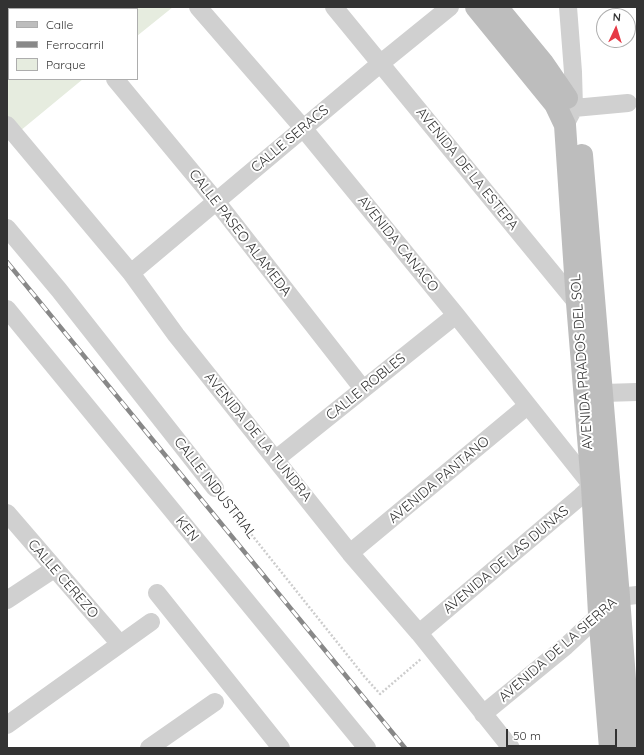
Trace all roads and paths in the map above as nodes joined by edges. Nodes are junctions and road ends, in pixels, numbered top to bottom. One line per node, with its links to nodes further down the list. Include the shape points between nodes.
1 (198, 7): 12 (street, AVENIDA CANACO)
2 (334, 7): 7 (street, AVENIDA DE LA ESTEPA)
3 (450, 7): 7 (street, CALLE SERACS)
4 (476, 7): 10 (street, AVENIDA PRADOS DEL SOL, via 555,104)
5 (497, 7): 10 (street, AVENIDA PRADOS DEL SOL, via 543,63)
6 (568, 7): 10 (street, via 573,72)
7 (381, 63): 12 (street, CALLE SERACS); 16 (street, AVENIDA DE LA ESTEPA)
8 (116, 80): 13 (street, CALLE PASEO ALAMEDA)
9 (628, 104): 10 (street)
10 (570, 116): 16 (street, AVENIDA PRADOS DEL SOL); 19 (street, AVENIDA PRADOS DEL SOL, via 580,131)
11 (7, 125): 15 (street, AVENIDA DE LA TUNDRA)
12 (303, 128): 13 (street, CALLE SERACS); 18 (street, AVENIDA CANACO)
13 (216, 200): 15 (street, CALLE SERACS); 20 (street, CALLE PASEO ALAMEDA)
14 (7, 228): 26 (street, CALLE INDUSTRIAL, via 64,296)
15 (131, 273): 24 (street, AVENIDA DE LA TUNDRA, via 176,335)
16 (577, 303): 19 (street, AVENIDA DE LA ESTEPA); 25 (street, AVENIDA PRADOS DEL SOL)
17 (7, 310): 43 (street, KEN)
18 (456, 315): 20 (street, CALLE ROBLES); 23 (street, AVENIDA CANACO)
19 (597, 332): 22 (street, AVENIDA PRADOS DEL SOL)
20 (363, 389): 24 (street, CALLE ROBLES)
21 (637, 392): 22 (street)
22 (603, 393): 25 (street, AVENIDA PRADOS DEL SOL)
23 (527, 406): 25 (street, AVENIDA CANACO); 28 (street, AVENIDA PANTANO)
24 (276, 459): 28 (street, AVENIDA DE LA TUNDRA)
25 (601, 486): 31 (street, AVENIDA PRADOS DEL SOL); 33 (street, AVENIDA PRADOS DEL SOL); 35 (street, AVENIDA DE LAS DUNAS, via 582,496)
26 (215, 488): 37 (path, CALLE INDUSTRIAL, via 380,694)
27 (7, 513): 29 (street, CALLE CEREZO)
28 (350, 554): 35 (street, AVENIDA DE LA TUNDRA)
29 (54, 569): 32 (street); 36 (street, CALLE CEREZO)
30 (157, 593): 42 (street)
31 (628, 596): 33 (street, AVENIDA DE LA SIERRA); 46 (street, AVENIDA PRADOS DEL SOL)
32 (7, 600)
33 (599, 614): 39 (street, AVENIDA DE LA SIERRA, via 566,646); 45 (street, AVENIDA PRADOS DEL SOL)
34 (151, 622): 36 (street)
35 (419, 633): 37 (street, AVENIDA DE LA TUNDRA)
36 (120, 644): 40 (street)
37 (432, 649): 39 (street, AVENIDA DE LA TUNDRA)
38 (215, 702): 41 (street)
39 (483, 714): 44 (street, AVENIDA DE LA TUNDRA)
40 (7, 725)
41 (149, 748)
42 (281, 748)
43 (367, 748)
44 (511, 748)
45 (610, 748)
46 (630, 748)

